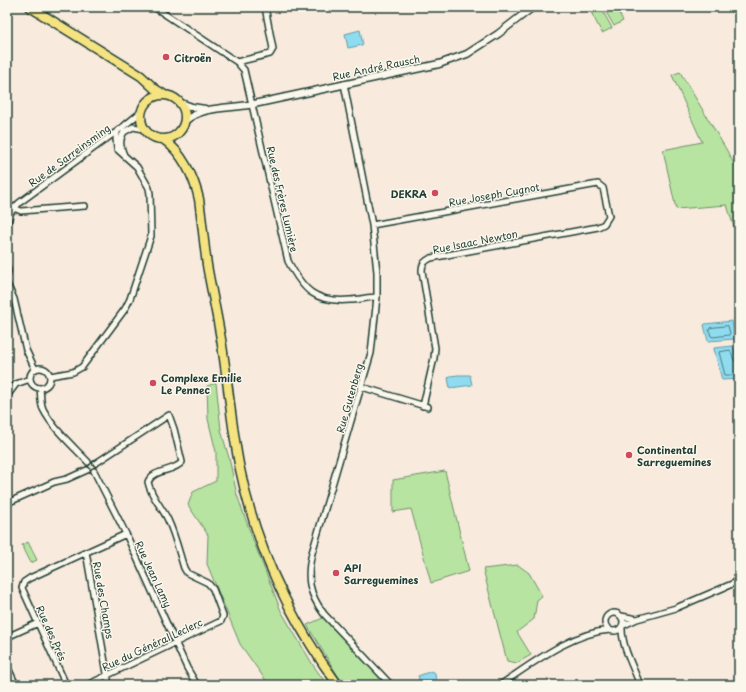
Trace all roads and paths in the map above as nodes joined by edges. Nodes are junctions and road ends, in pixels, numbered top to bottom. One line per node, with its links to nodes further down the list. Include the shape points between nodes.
1 (30, 7): 8 (main road)
2 (154, 7): 7 (street)
3 (265, 7): 7 (street, via 273,49 270,54)
4 (533, 7): 9 (street, Rue André Rausch, via 467,54 439,64)
5 (735, 7): 6 (street)
6 (739, 17)
7 (237, 62): 13 (street, Rue des Frères Lumière, via 244,70)
8 (147, 82): 10 (main road); 11 (main road)
9 (344, 84): 13 (street, Rue André Rausch); 28 (street, Rue Gutenberg)
10 (163, 94): 11 (main road); 12 (main road)
11 (148, 100): 15 (main road)
12 (181, 103): 14 (street, Rue André Rausch); 16 (main road)
13 (252, 104): 14 (street, Rue André Rausch); 32 (street, Rue des Frères Lumière, via 288,261 296,278 313,295 332,301)
14 (208, 110): 16 (street, Rue André Rausch, via 196,113)
15 (141, 112): 17 (main road); 18 (street, Rue de Sarreinsming)
16 (185, 121): 19 (main road)
17 (144, 129): 20 (main road, via 152,136); 21 (street, via 133,127 124,132 120,140)
18 (117, 133): 21 (street, via 116,146); 26 (street, Rue de Sarreinsming)
19 (178, 134): 20 (main road); 22 (main road, via 176,143)
20 (162, 139): 22 (main road)
21 (125, 156): 34 (street, via 137,167 149,188 152,226 130,299 82,366 73,372)
22 (180, 157): 64 (main road, via 194,181 200,199 207,266 223,351 234,436 250,507 283,595 308,640)
23 (606, 202): 28 (street, Rue Joseph Cugnot, via 603,188 598,184); 36 (street, Rue Isaac Newton, via 609,216 604,224 598,226 425,260 422,271 435,348 426,407)
24 (7, 205): 26 (street)
25 (85, 206): 26 (street, via 20,211)
26 (14, 208): 27 (street)
27 (7, 224)
28 (372, 225): 32 (street, Rue Gutenberg)
29 (7, 267): 30 (street)
30 (7, 276)
31 (7, 284): 33 (street, via 14,299 26,350)
32 (377, 297): 36 (street, Rue Gutenberg, via 371,353)
33 (35, 369): 34 (street, via 44,369); 35 (street, via 30,374)
34 (50, 376): 37 (street, via 48,384)
35 (30, 379): 37 (street, via 33,385); 38 (street, via 16,384)
36 (362, 387): 65 (street, Rue Gutenberg, via 312,553 309,578 315,601 324,614)
37 (40, 388): 39 (street, via 43,409 56,428)
38 (7, 396)
39 (88, 462): 40 (street); 41 (street)
40 (96, 462): 42 (street, via 97,469); 55 (street, Rue du Général Leclerc, via 169,415 182,462 151,476 149,487 168,520 184,568 187,573 208,582 223,616 221,622)
41 (87, 470): 42 (street); 43 (street)
42 (94, 472): 44 (street, Rue Jean Lamy)
43 (7, 503)
44 (126, 534): 45 (street); 55 (street, Rue Jean Lamy)
45 (86, 552): 50 (street, Rue des Prés, via 24,582 22,588); 58 (street, Rue des Champs)
46 (739, 581): 48 (street, via 676,608)
47 (621, 616): 48 (street); 49 (street, via 613,614 608,616); 51 (street)
48 (637, 619): 51 (street)
49 (606, 621): 52 (street); 53 (street)
50 (38, 623): 54 (street); 60 (street, Rue des Prés)
51 (622, 626): 52 (street, via 618,630); 56 (street)
52 (612, 630): 53 (street); 56 (street)
53 (594, 632): 66 (street, via 572,640)
54 (7, 637)
55 (176, 643): 58 (street, Rue du Général Leclerc); 63 (street, Rue Jean Lamy)
56 (624, 643): 67 (street)
57 (7, 666): 59 (street)
58 (108, 676): 61 (street, Rue du Général Leclerc); 62 (street, Rue des Champs)
59 (16, 685)
60 (66, 685)
61 (87, 685)
62 (109, 685)
63 (198, 685)
64 (338, 685)
65 (391, 685)
66 (500, 685)
67 (640, 685)

